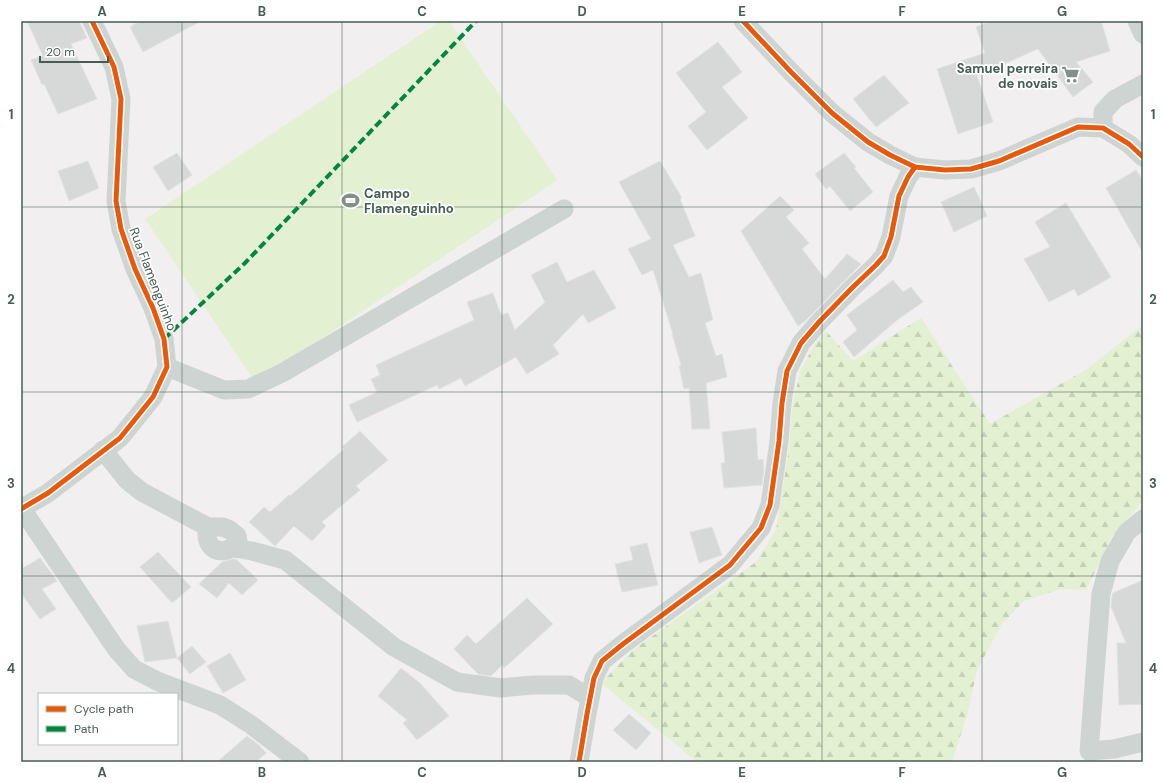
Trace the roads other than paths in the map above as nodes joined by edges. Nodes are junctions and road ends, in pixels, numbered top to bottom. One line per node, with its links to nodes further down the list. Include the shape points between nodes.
1 (92, 21): 10 (street, Rua Flamenguinho, via 114,67 121,99 116,201 121,229 164,339)
2 (743, 21): 8 (street, via 814,96 847,125 868,142)
3 (1137, 21): 4 (street)
4 (1143, 34)
5 (1143, 84): 6 (street, via 1115,99 1103,112)
6 (1104, 128): 7 (street, via 1129,144); 8 (street, via 1078,127 999,161 971,169)
7 (1143, 157)
8 (915, 167): 14 (street, via 899,196 884,256 801,343 787,372 770,505 761,528 730,565 602,661 594,678)
9 (564, 209): 10 (street, via 282,373 248,389 224,390)
10 (167, 367): 11 (street, via 153,396 120,438)
11 (104, 450): 12 (street, via 48,493); 14 (street, via 127,480 142,492 208,527 223,527 230,530 237,536 238,542 234,548 285,560 394,647 457,682 501,688 570,685)
12 (22, 509): 17 (street, via 117,650 134,669 157,682 220,705)
13 (1143, 519): 16 (street, via 1127,532 1110,561 1101,594)
14 (590, 698): 18 (street)
15 (1143, 742): 16 (street)
16 (1089, 756)
17 (300, 762)
18 (579, 762)

